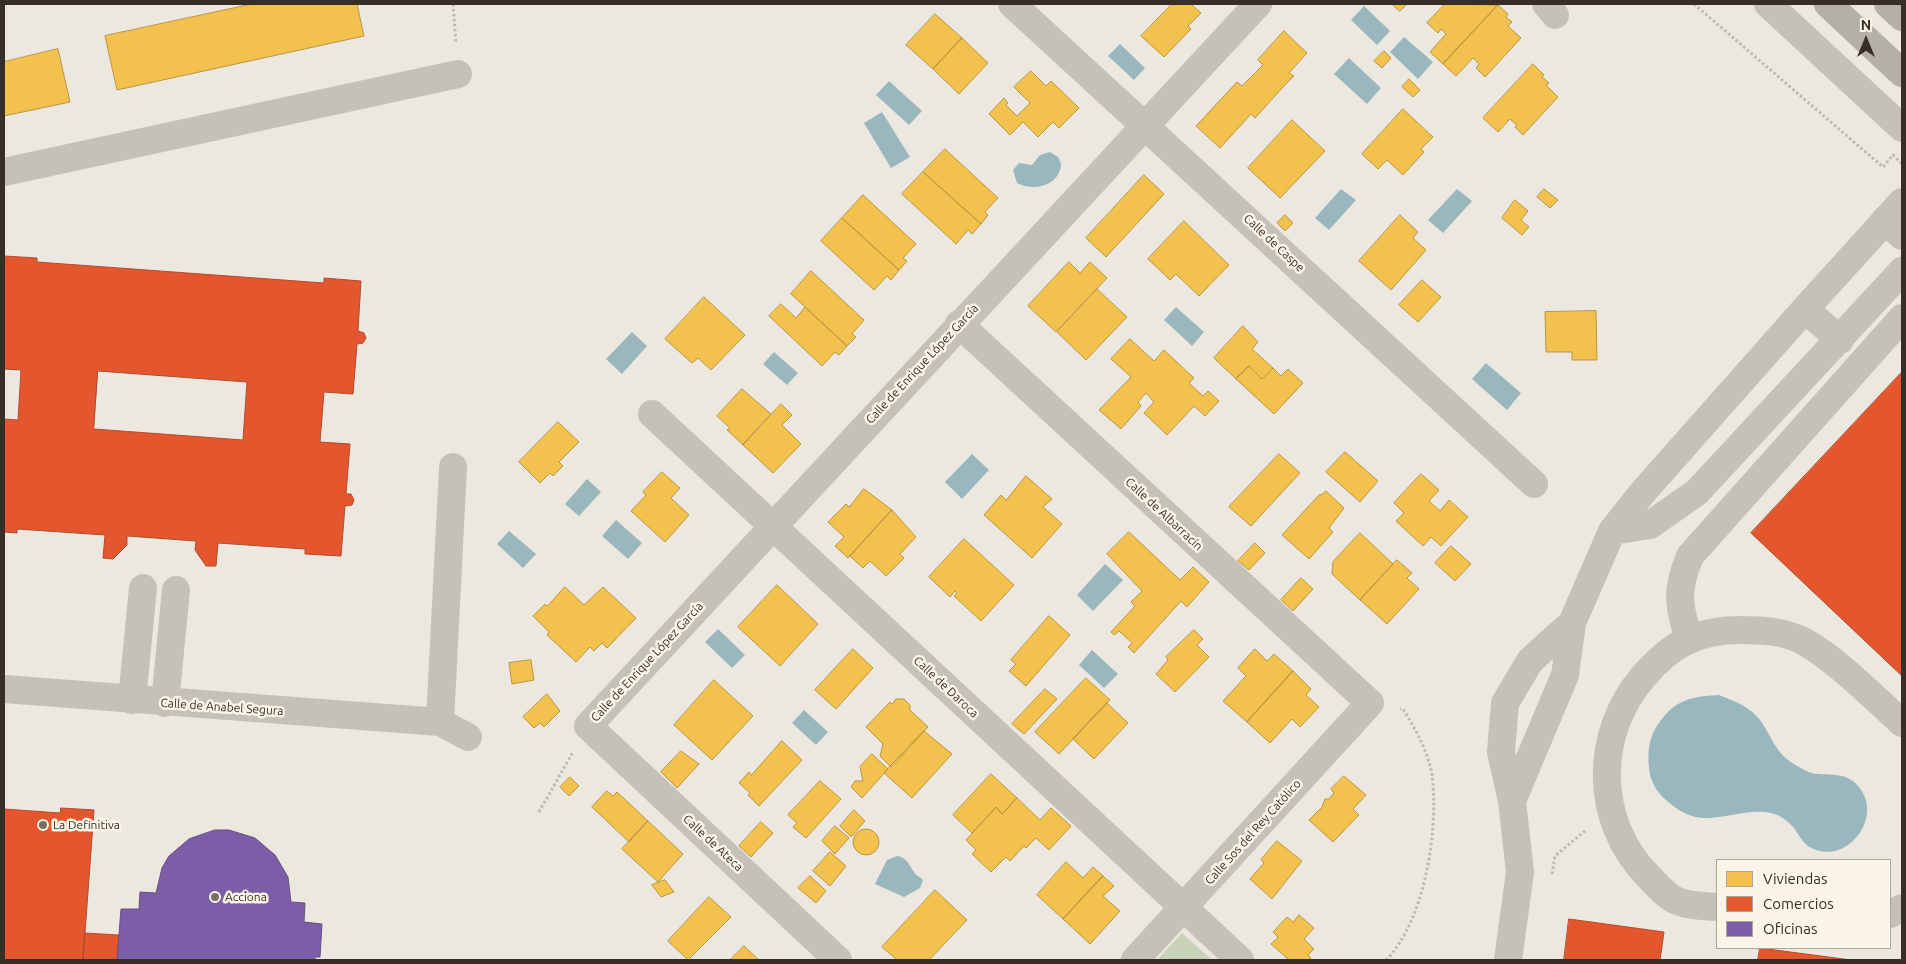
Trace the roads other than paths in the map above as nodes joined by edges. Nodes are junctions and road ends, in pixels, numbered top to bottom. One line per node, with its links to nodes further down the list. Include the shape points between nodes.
1 (1012, 4): 9 (street, Calle de Caspe)
2 (1258, 4): 9 (street, Calle de Enrique López García)
3 (1768, 4): 10 (street)
4 (1828, 4): 7 (main road)
5 (1888, 4): 6 (main road)
6 (1902, 17)
7 (1902, 73)
8 (458, 74): 11 (street)
9 (1147, 126): 16 (street, Calle de Enrique López García); 20 (street, Calle de Caspe)
10 (1902, 128)
11 (4, 172)
12 (1896, 219): 14 (street)
13 (1902, 271): 17 (street)
14 (1805, 309): 17 (street); 22 (street)
15 (1902, 318): 26 (street, via 1690,556 1683,572 1679,608)
16 (959, 324): 21 (street, Calle de Enrique López García); 30 (street, Calle de Albarracín)
17 (1840, 340): 22 (street, via 1697,492 1650,525)
18 (652, 414): 21 (street, Calle de Daroca)
19 (452, 467): 31 (street)
20 (1534, 484)
21 (772, 526): 33 (street, Calle de Enrique López García); 37 (street, Calle de Daroca)
22 (1612, 531): 25 (street)
23 (142, 588): 28 (street)
24 (176, 590): 29 (street)
25 (1572, 623): 35 (street, via 1565,675); 35 (street, via 1530,661 1505,704 1501,752)
26 (1689, 639): 32 (street, via 1712,631 1758,630 1802,641 1825,656); 36 (street, via 1658,658 1630,692 1619,712 1607,749 1606,773 1615,820 1641,869 1678,902)
27 (4, 690): 28 (street, Calle de Anabel Segura)
28 (132, 700): 29 (street, Calle de Anabel Segura)
29 (165, 703): 31 (street, Calle de Anabel Segura)
30 (1370, 703): 37 (street, Calle Sos del Rey Católico)
31 (440, 722): 34 (street, Calle de Anabel Segura)
32 (1902, 723)
33 (588, 726): 38 (street, Calle de Ateca)
34 (468, 737)
35 (1512, 801): 41 (street, via 1520,872)
36 (1716, 907)
37 (1184, 908): 39 (street, Calle Sos del Rey Católico); 40 (street, Calle de Daroca)
38 (838, 960)
39 (1135, 960)
40 (1240, 960)
41 (1508, 960)

